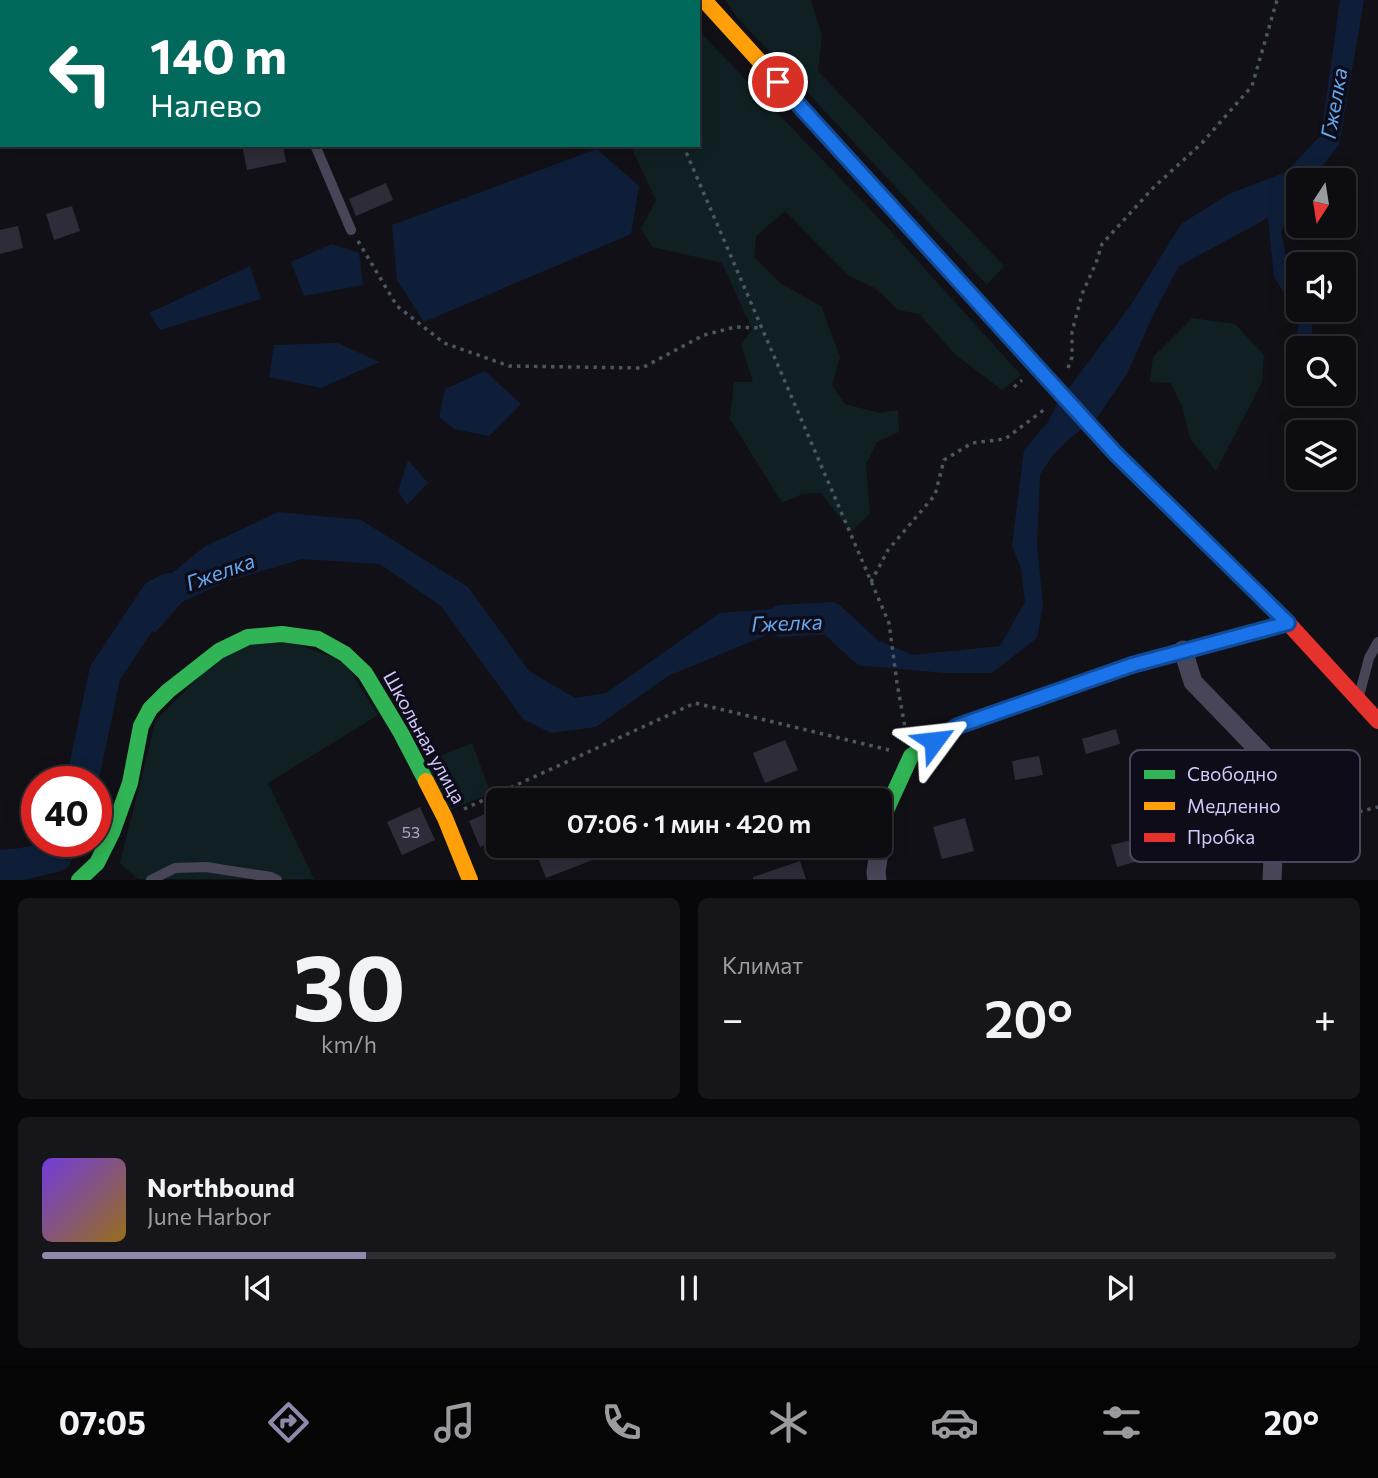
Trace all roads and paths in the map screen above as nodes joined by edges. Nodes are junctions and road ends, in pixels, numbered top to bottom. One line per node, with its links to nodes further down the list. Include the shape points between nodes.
1 (704, 0): 10 (street, bridge, via 1115,453)
2 (1277, 0): 7 (path, via 1252,86 1102,244 1082,295)
3 (317, 147): 5 (lane)
4 (684, 147): 6 (path)
5 (351, 230): 6 (path, via 397,306 444,343 509,366 642,368 704,335 735,327)
6 (761, 328): 9 (path)
7 (1067, 370)
8 (1045, 409): 9 (path, via 1005,439 972,443 944,460 935,495 888,550)
9 (871, 582): 16 (path, via 889,623)
10 (1288, 623): 12 (street); 13 (street)
11 (1378, 642): 13 (lane, via 1368,658)
12 (1183, 650): 15 (street, via 1193,682); 16 (street, via 958,726)
13 (1358, 700): 14 (street)
14 (1378, 721)
15 (1259, 750)
16 (911, 756): 17 (street); 20 (path, via 695,703)
17 (892, 798)
18 (1378, 807): 19 (path)
19 (1360, 811)
20 (445, 818): 23 (street, Школьная улица, via 365,673 345,654 318,639 248,636 219,651 150,709 111,833 97,863); 26 (street, Школьная улица)
21 (878, 858): 27 (street)
22 (1273, 862): 28 (street)
23 (79, 880)
24 (150, 880): 25 (lane, via 175,868 206,867)
25 (277, 880)
26 (470, 880)
27 (877, 880)
28 (1272, 880)

